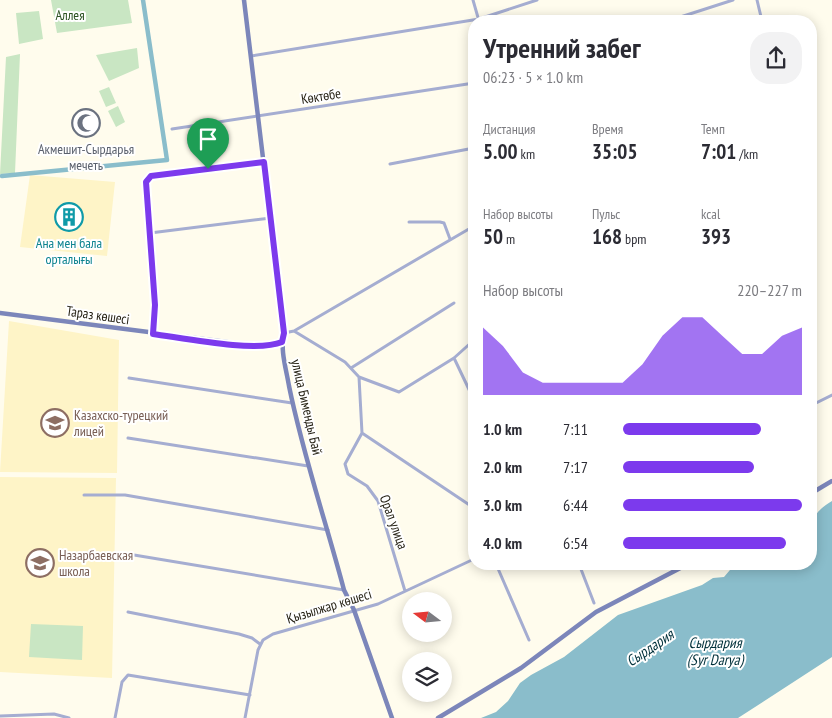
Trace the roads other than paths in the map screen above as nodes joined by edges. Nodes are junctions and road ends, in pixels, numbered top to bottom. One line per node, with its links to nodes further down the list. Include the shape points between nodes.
1 (244, 0): 11 (street, улица Бименды Бай)
2 (473, 0): 6 (street)
3 (537, 0): 7 (street)
4 (733, 0): 8 (street)
5 (757, 0): 9 (street)
6 (478, 15)
7 (494, 15)
8 (687, 15)
9 (761, 15)
10 (468, 22): 11 (street)
11 (251, 56): 13 (street, улица Бименды Бай)
12 (468, 84): 13 (street, Көктөбе)
13 (259, 117): 14 (street, Көктөбе); 16 (street, улица Бименды Бай)
14 (172, 130)
15 (468, 149): 17 (street)
16 (264, 162): 18 (street, улица Бименды Бай); 21 (street, via 151,176 146,182)
17 (390, 164)
18 (271, 218): 21 (street); 26 (street, улица Бименды Бай)
19 (409, 222): 22 (street, via 444,223)
20 (468, 229): 22 (street)
21 (150, 232): 27 (street, via 155,305)
22 (450, 239): 25 (street)
23 (454, 304): 31 (street)
24 (0, 313): 27 (street, Тараз көшесі)
25 (294, 331): 26 (street); 31 (street)
26 (284, 333): 28 (street, улица Бименды Бай)
27 (153, 334): 28 (street, Тараз көшесі, via 250,345)
28 (282, 342): 36 (street, улица Бименды Бай)
29 (468, 345): 30 (street)
30 (454, 358): 33 (street, via 399,392); 34 (street)
31 (351, 368): 33 (street)
32 (129, 378): 36 (street)
33 (359, 378): 38 (street)
34 (468, 387)
35 (832, 396): 37 (street)
36 (293, 403): 40 (street, улица Бименды Бай)
37 (817, 403)
38 (362, 433): 44 (street); 52 (street, Орал улица, via 345,464 348,474 367,486 378,501)
39 (128, 438): 40 (street)
40 (308, 466): 45 (street, улица Бименды Бай)
41 (832, 481): 42 (street)
42 (817, 490)
43 (84, 495): 45 (street, via 125,495)
44 (468, 504)
45 (328, 530): 51 (street, улица Бименды Бай)
46 (128, 554): 51 (street)
47 (468, 562): 52 (street, Қызылжар көшесі)
48 (499, 570): 56 (street)
49 (581, 570): 53 (street)
50 (676, 570): 64 (street, via 596,612 521,668)
51 (344, 590): 54 (street, улица Бименды Бай)
52 (405, 591): 54 (street, Қызылжар көшесі, via 378,604)
53 (594, 603)
54 (354, 610): 57 (street, Қызылжар көшесі, via 273,634); 63 (street, улица Бименды Бай)
55 (128, 612): 57 (street, via 239,634)
56 (529, 640)
57 (260, 644): 58 (street)
58 (250, 695): 61 (street, via 128,675 122,682); 62 (street)
59 (0, 716): 60 (street, via 54,714)
60 (68, 718)
61 (115, 718)
62 (246, 718)
63 (392, 718)
64 (438, 718)

